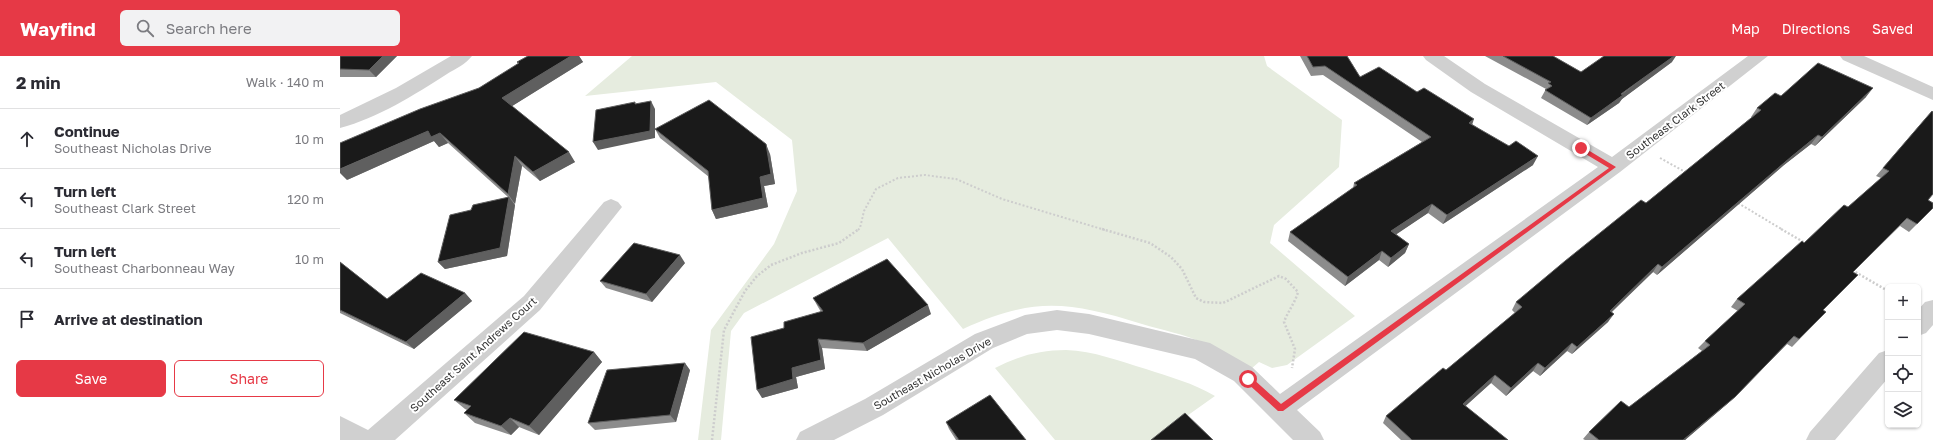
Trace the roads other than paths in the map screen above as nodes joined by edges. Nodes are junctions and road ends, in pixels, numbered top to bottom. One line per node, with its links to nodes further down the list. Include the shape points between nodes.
1 (462, 56): 6 (street, via 389,100)
2 (1432, 56): 7 (street, via 1478,88)
3 (1759, 56): 7 (street, Southeast Clark Street)
4 (1849, 56): 5 (street)
5 (1933, 94)
6 (340, 122)
7 (1613, 167): 10 (street, Southeast Clark Street)
8 (611, 207): 13 (street, Southeast Saint Andrews Court, via 532,303)
9 (1885, 363): 16 (street)
10 (1280, 408): 14 (street, Southeast Nicholas Drive, via 1243,374 1201,350 1089,324 1057,320 1025,325 984,341 874,407); 15 (street, Southeast Nicholas Drive)
11 (340, 428): 12 (street)
12 (361, 440)
13 (376, 440)
14 (809, 440)
15 (1311, 440)
16 (1819, 440)

